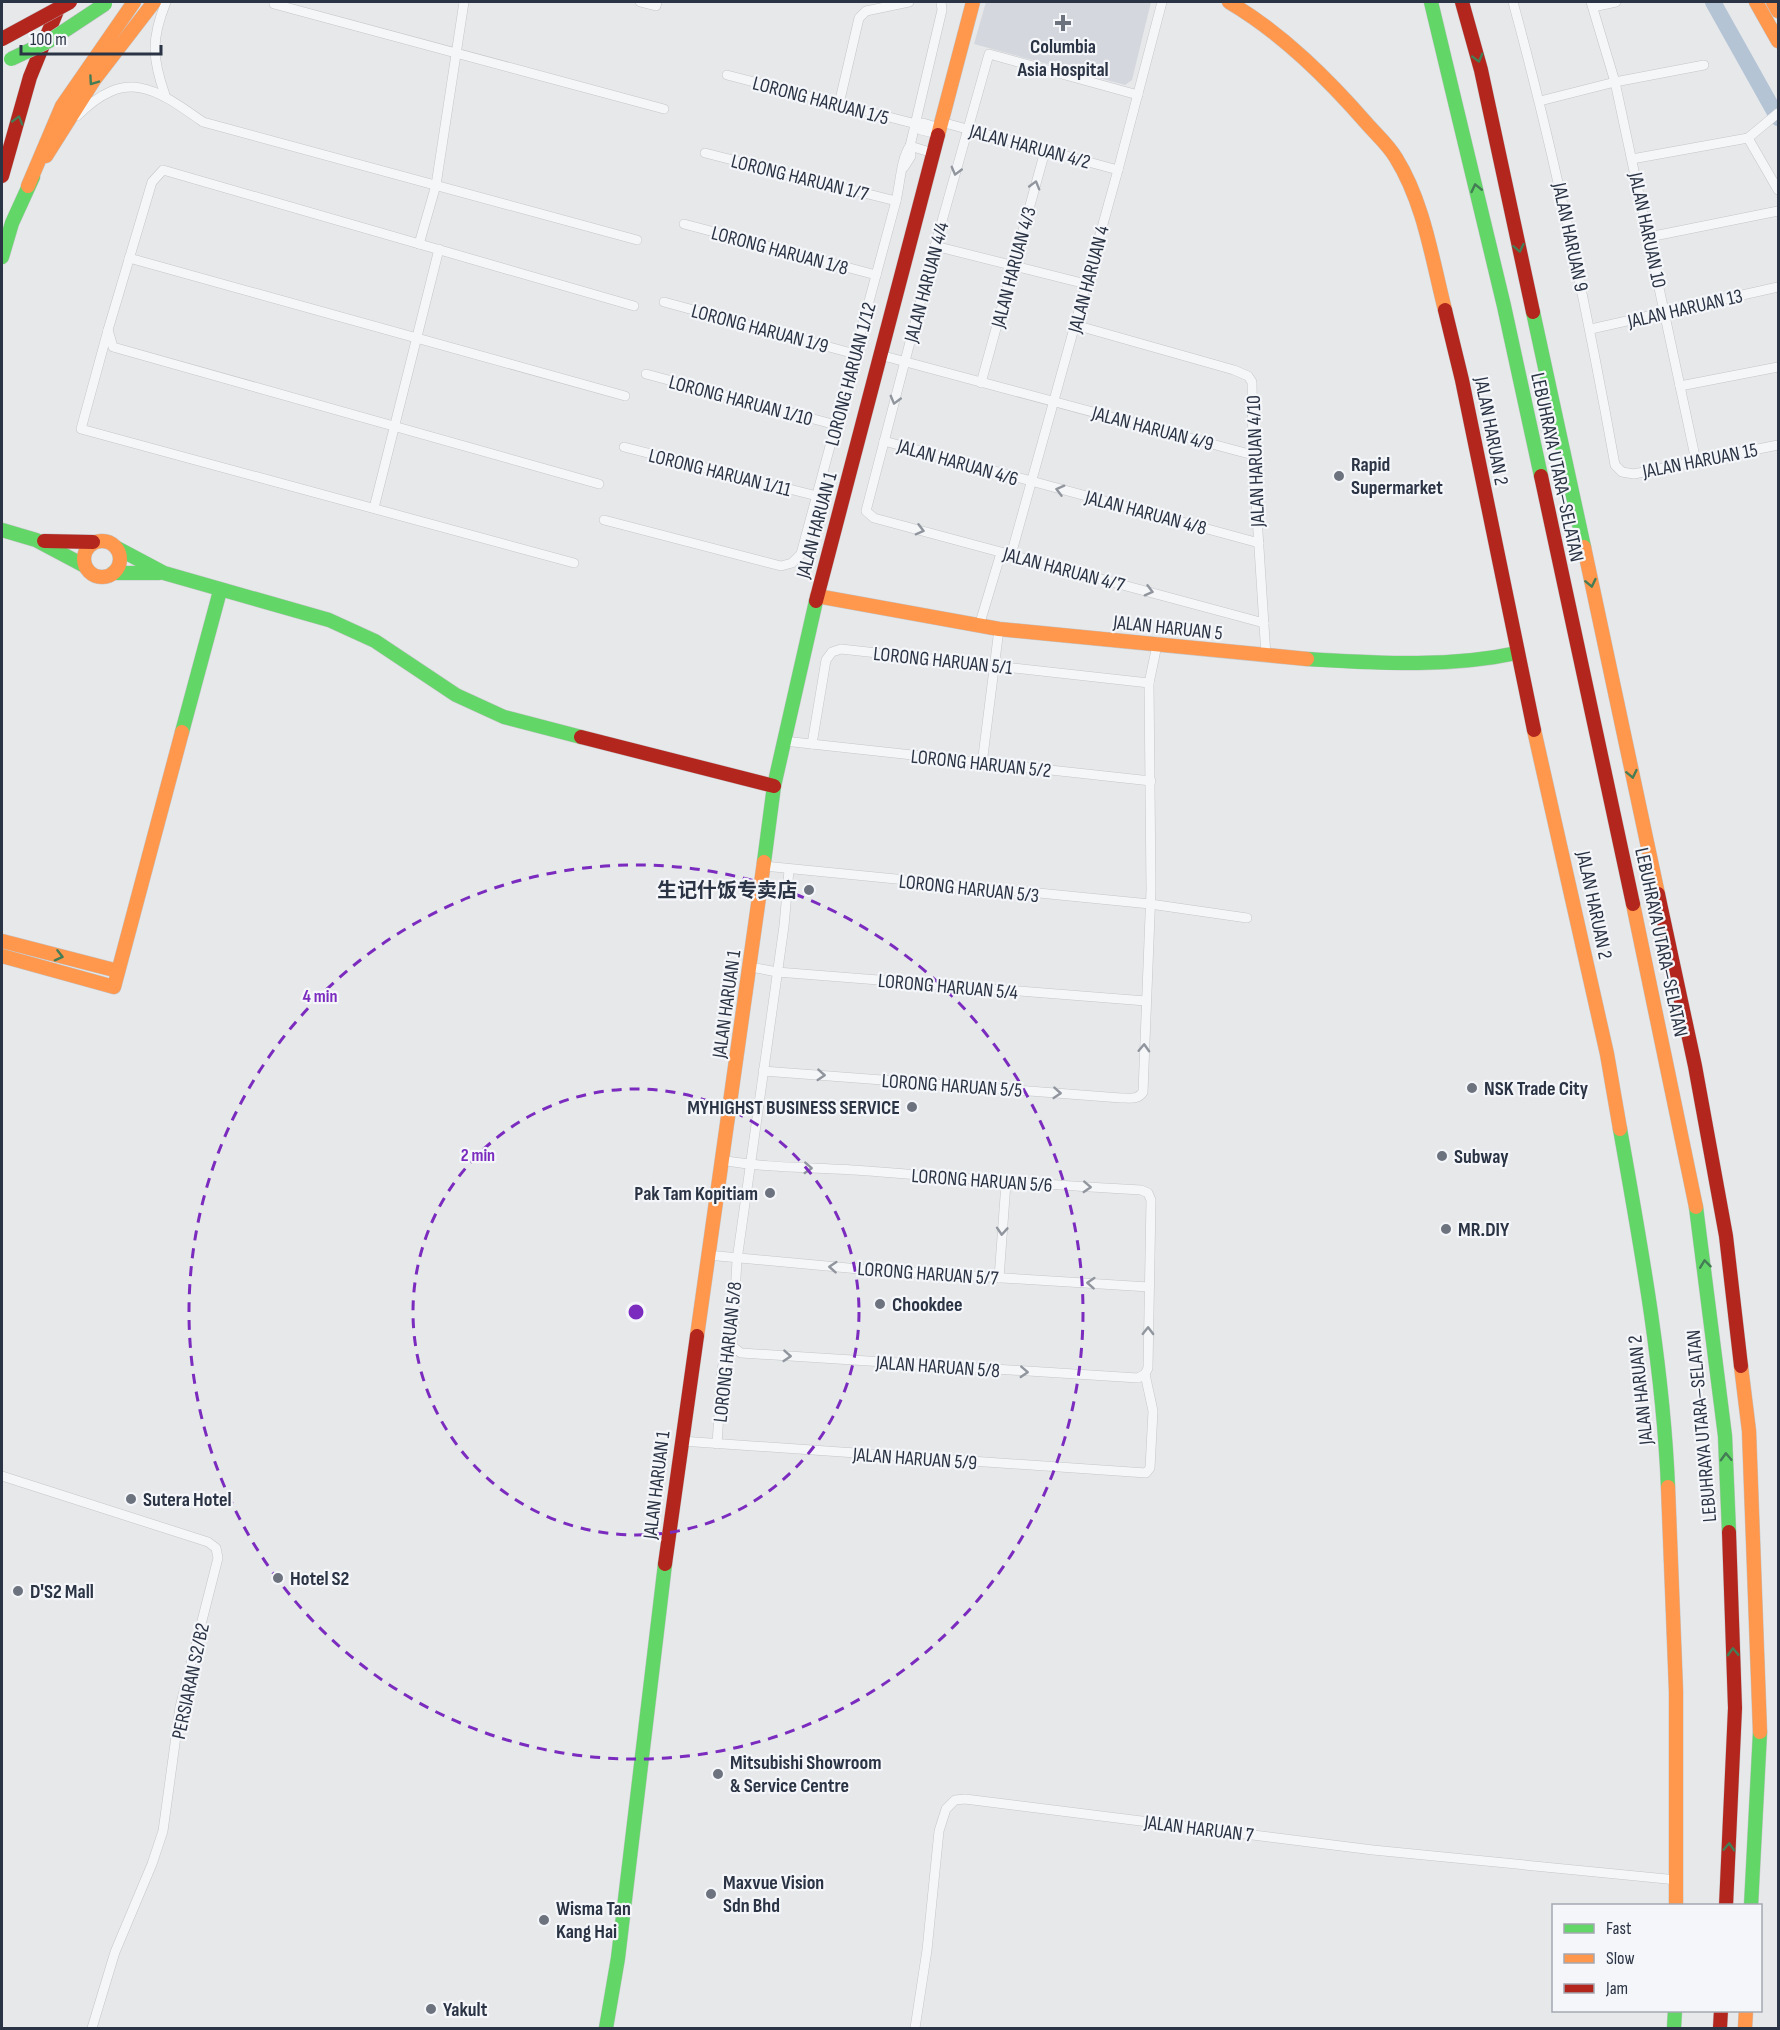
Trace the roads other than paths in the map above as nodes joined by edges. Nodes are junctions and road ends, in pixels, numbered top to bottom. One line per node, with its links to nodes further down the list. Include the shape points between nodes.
1 (61, 2): 48 (main road, one-way to 1, via 30,77)
2 (70, 2): 24 (main road, bridge)
3 (134, 2): 50 (main road, via 62,106)
4 (154, 2): 40 (main road, one-way to 40, via 94,80)
5 (166, 2): 31 (street, via 154,50)
6 (464, 2): 26 (street)
7 (640, 2): 8 (street, via 656,6)
8 (657, 2)
9 (909, 2): 34 (street, via 866,11 859,18)
10 (941, 2): 37 (street, LORONG HARUAN 1/12)
11 (973, 2): 38 (main road, JALAN HARUAN 1)
12 (1161, 2): 32 (street, JALAN HARUAN 4)
13 (1229, 2): 112 (main road, JALAN HARUAN 2, via 1287,42 1355,110 1396,157 1419,206 1462,380)
14 (1431, 2): 146 (main road, LEBUHRAYA UTARA–SELATAN, one-way to 14, via 1736,1708 1725,1436 1701,1233 1670,1069 1506,318)
15 (1462, 2): 147 (main road, LEBUHRAYA UTARA–SELATAN, one-way to 147, via 1481,70 1695,1066 1726,1236 1749,1431 1761,1713)
16 (1514, 2): 33 (street, JALAN HARUAN 9)
17 (1616, 2): 22 (street)
18 (1756, 2): 25 (main road)
19 (1773, 2): 23 (main road)
20 (106, 3): 27 (main road, bridge, via 49,41)
21 (274, 4): 26 (street)
22 (1592, 4): 30 (street, JALAN HARUAN 10)
23 (1779, 10)
24 (2, 39)
25 (1779, 41)
26 (456, 53): 35 (street); 49 (street)
27 (6, 61)
28 (1704, 65): 30 (street)
29 (727, 75): 34 (street, LORONG HARUAN 1/5)
30 (1616, 81): 33 (street); 46 (street, JALAN HARUAN 10)
31 (165, 95): 40 (street, via 144,87 109,92 92,101); 49 (street, via 203,122)
32 (1138, 95): 39 (street, JALAN HARUAN 4/4, via 989,54); 47 (street, JALAN HARUAN 4)
33 (1540, 101): 70 (street, JALAN HARUAN 9)
34 (839, 104): 37 (street, LORONG HARUAN 1/5)
35 (664, 109)
36 (1779, 113): 41 (street)
37 (916, 124): 38 (street, LORONG HARUAN 1/5, via 921,129); 42 (street, LORONG HARUAN 1/12)
38 (940, 128): 39 (street, JALAN HARUAN 4/2); 45 (main road, JALAN HARUAN 1)
39 (967, 129): 43 (street, JALAN HARUAN 4/2); 58 (street, JALAN HARUAN 4/4, one-way to 58)
40 (62, 130): 50 (main road)
41 (1748, 138): 46 (street); 51 (street)
42 (910, 146): 45 (street); 52 (street, LORONG HARUAN 1/12, via 911,156 904,167)
43 (1045, 151): 47 (street, JALAN HARUAN 4/2); 62 (street, JALAN HARUAN 4/3, one-way to 43)
44 (705, 153): 52 (street, LORONG HARUAN 1/7)
45 (933, 153): 74 (main road, JALAN HARUAN 1)
46 (1632, 159): 55 (street, JALAN HARUAN 10)
47 (1118, 170): 64 (street, JALAN HARUAN 4)
48 (2, 176)
49 (436, 185): 56 (street); 57 (street)
50 (27, 186): 60 (main road)
51 (1779, 190)
52 (896, 201): 63 (street, LORONG HARUAN 1/12)
53 (1779, 212): 55 (street)
54 (684, 224): 63 (street, LORONG HARUAN 1/8)
55 (1649, 237): 68 (street, JALAN HARUAN 10)
56 (637, 240)
57 (419, 244): 59 (street); 61 (street, via 163,170 152,182)
58 (935, 246): 62 (street); 75 (street, JALAN HARUAN 4/4)
59 (440, 249): 67 (street); 72 (street)
60 (2, 257)
61 (129, 258): 71 (street); 72 (street)
62 (1012, 267): 64 (street); 78 (street, JALAN HARUAN 4/3)
63 (876, 275): 73 (street, LORONG HARUAN 1/12)
64 (1086, 284): 69 (street, JALAN HARUAN 4)
65 (1779, 287): 68 (street, JALAN HARUAN 13)
66 (664, 302): 73 (street, LORONG HARUAN 1/9)
67 (634, 306)
68 (1665, 312): 70 (street, JALAN HARUAN 13); 79 (street, JALAN HARUAN 10)
69 (1075, 326): 81 (street, JALAN HARUAN 4); 87 (street, JALAN HARUAN 4/10, via 1248,376 1253,388)
70 (1591, 329): 89 (street, JALAN HARUAN 9, via 1615,465)
71 (108, 330): 83 (street, via 113,348); 93 (street, via 81,429)
72 (417, 338): 80 (street); 83 (street)
73 (855, 354): 82 (street, LORONG HARUAN 1/12)
74 (880, 355): 75 (street, JALAN HARUAN 4/9); 107 (main road, JALAN HARUAN 1)
75 (904, 362): 78 (street, JALAN HARUAN 4/9); 84 (street, JALAN HARUAN 4/4, one-way to 84)
76 (1779, 367): 79 (street)
77 (646, 374): 82 (street, LORONG HARUAN 1/10)
78 (981, 383): 81 (street, JALAN HARUAN 4/9)
79 (1680, 386): 88 (street, JALAN HARUAN 10)
80 (625, 396)
81 (1054, 402): 87 (street, JALAN HARUAN 4/9); 90 (street, JALAN HARUAN 4)
82 (836, 425): 92 (street, LORONG HARUAN 1/12)
83 (394, 427): 91 (street); 93 (street)
84 (884, 441): 90 (street, JALAN HARUAN 4/6); 94 (street, JALAN HARUAN 4/4)
85 (1779, 444): 88 (street, JALAN HARUAN 15)
86 (624, 447): 92 (street, LORONG HARUAN 1/11)
87 (1253, 455): 99 (street, JALAN HARUAN 4/10)
88 (1696, 461): 89 (street, JALAN HARUAN 15, via 1634,474)
89 (1622, 472)
90 (1033, 482): 99 (street, JALAN HARUAN 4/8, one-way to 90); 101 (street, JALAN HARUAN 4)
91 (599, 484)
92 (817, 496): 95 (street, LORONG HARUAN 1/12, via 801,554 792,563 781,566)
93 (374, 507): 102 (street)
94 (866, 511): 101 (street, JALAN HARUAN 4/7, one-way to 101, via 874,518)
95 (604, 520)
96 (2, 530): 97 (main road)
97 (36, 540): 98 (main road); 103 (main road)
98 (93, 542): 100 (main road, via 103,540); 103 (main road, via 83,555)
99 (1258, 543): 108 (street, JALAN HARUAN 4/10)
100 (117, 548): 104 (main road, via 119,564); 105 (main road)
101 (1006, 554): 108 (street, JALAN HARUAN 4/7, one-way to 108); 109 (street, JALAN HARUAN 4)
102 (574, 562)
103 (85, 566): 104 (main road, via 98,577)
104 (113, 573): 105 (main road)
105 (164, 573): 106 (main road)
106 (220, 591): 120 (main road, via 355,630 456,695 504,717); 128 (main road)
107 (817, 596): 109 (main road, JALAN HARUAN 5); 116 (main road, JALAN HARUAN 1)
108 (1264, 622): 113 (street, JALAN HARUAN 4/10)
109 (979, 626): 110 (main road, JALAN HARUAN 5)
110 (999, 629): 111 (main road, JALAN HARUAN 5); 114 (street)
111 (1157, 645): 113 (main road, JALAN HARUAN 5); 115 (street)
112 (1517, 653): 113 (main road, JALAN HARUAN 5, via 1480,661 1390,665); 144 (main road, JALAN HARUAN 2, via 1607,1054 1648,1285 1666,1447 1676,1691)
113 (1266, 656)
114 (993, 666): 115 (street, LORONG HARUAN 5/1); 117 (street, LORONG HARUAN 5/1, via 841,649 832,652 826,660); 118 (street)
115 (1149, 683): 119 (street)
116 (784, 741): 117 (street, LORONG HARUAN 5/2); 120 (main road, JALAN HARUAN 1)
117 (812, 744): 118 (street, LORONG HARUAN 5/2)
118 (982, 764): 119 (street, LORONG HARUAN 5/2)
119 (1151, 781): 123 (street)
120 (774, 786): 121 (main road, JALAN HARUAN 1)
121 (764, 866): 122 (street, LORONG HARUAN 5/3); 127 (main road, JALAN HARUAN 1)
122 (789, 870): 123 (street, LORONG HARUAN 5/3); 129 (street)
123 (1150, 904): 124 (street, LORONG HARUAN 5/3); 130 (street)
124 (1247, 918)
125 (2, 942): 128 (main road, one-way to 128)
126 (6, 960): 128 (main road, via 114,987)
127 (751, 967): 129 (street, LORONG HARUAN 5/4); 132 (main road, JALAN HARUAN 1)
128 (118, 971)
129 (777, 972): 130 (street, LORONG HARUAN 5/4); 131 (street, LORONG HARUAN 5/8)
130 (1146, 1000): 131 (street, LORONG HARUAN 5/5, one-way to 130, via 1137,1098 1143,1092)
131 (763, 1071): 133 (street, LORONG HARUAN 5/8)
132 (722, 1160): 133 (street, LORONG HARUAN 5/6); 135 (main road, JALAN HARUAN 1)
133 (750, 1165): 134 (street, LORONG HARUAN 5/6, one-way to 134); 136 (street, LORONG HARUAN 5/8)
134 (1006, 1183): 137 (street, one-way to 137); 138 (street, LORONG HARUAN 5/6, one-way to 138, via 1148,1193)
135 (707, 1256): 136 (street, LORONG HARUAN 5/7); 141 (main road, JALAN HARUAN 1)
136 (737, 1260): 137 (street, LORONG HARUAN 5/7, one-way to 136); 139 (street, LORONG HARUAN 5/8)
137 (999, 1278): 138 (street, LORONG HARUAN 5/7, one-way to 137)
138 (1149, 1287): 140 (street, one-way to 138)
139 (732, 1346): 140 (street, JALAN HARUAN 5/8, one-way to 140, via 741,1353 1138,1378); 142 (street, LORONG HARUAN 5/8, via 722,1368)
140 (1145, 1374): 142 (street, JALAN HARUAN 5/9, via 1153,1411 1149,1472)
141 (681, 1441): 142 (street, JALAN HARUAN 5/9); 152 (main road, JALAN HARUAN 1, via 618,1958)
142 (717, 1444)
143 (2, 1476): 151 (street, PERSIARAN S2/B2, via 208,1542 216,1548 218,1558 180,1707 163,1830 115,1952)
144 (1677, 1881): 145 (main road, JALAN HARUAN 2); 153 (street, JALAN HARUAN 7, via 1373,1850 965,1798 955,1800 946,1809 939,1831)
145 (1676, 1904)
146 (1726, 1904)
147 (1751, 1904)
148 (1675, 2012): 154 (main road)
149 (1721, 2012): 155 (main road)
150 (1746, 2012): 156 (main road)
151 (92, 2028)
152 (606, 2028)
153 (915, 2028)
154 (1674, 2028)
155 (1720, 2028)
156 (1745, 2028)

